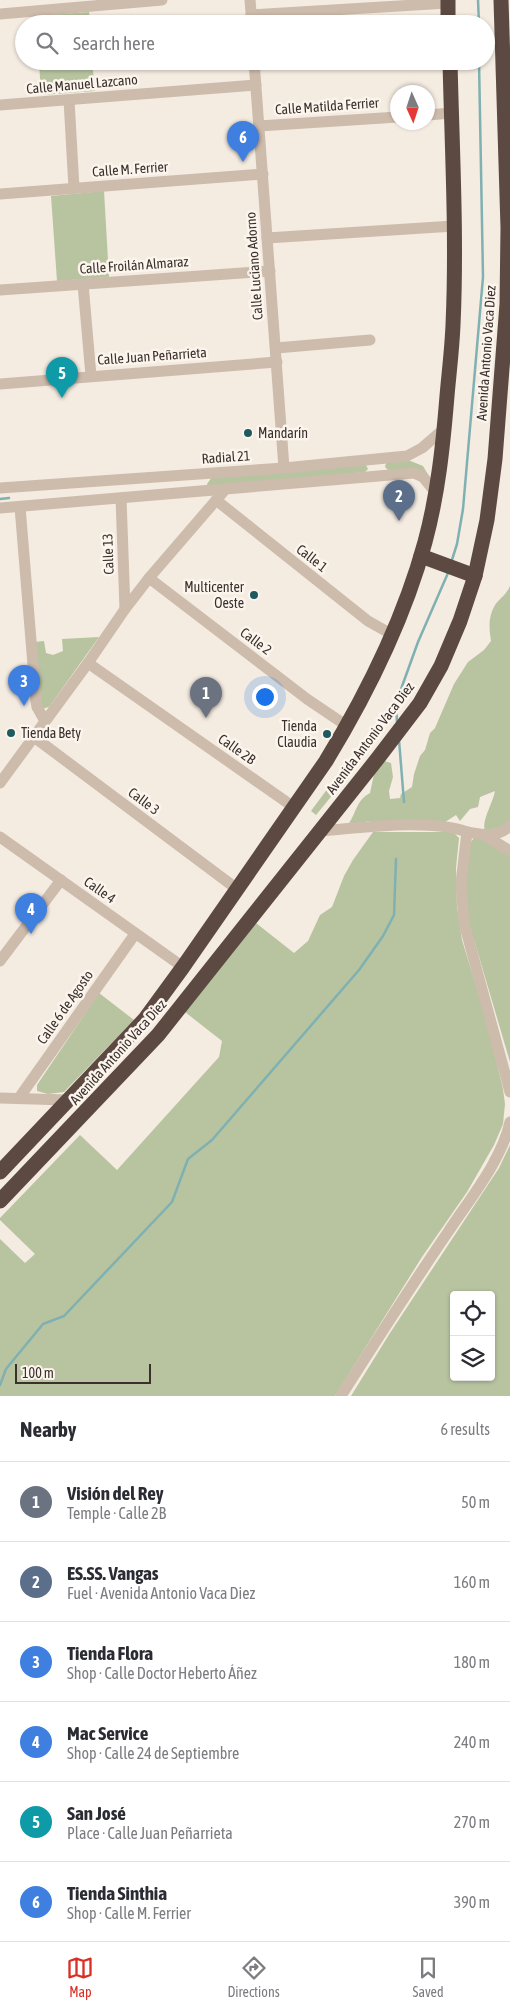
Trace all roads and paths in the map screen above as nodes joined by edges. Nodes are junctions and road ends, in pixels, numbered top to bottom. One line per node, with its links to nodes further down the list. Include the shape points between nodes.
1 (162, 0): 5 (street)
2 (250, 0): 7 (street)
3 (501, 0): 44 (highway, Avenida Antonio Vaca Diez, via 507,304 488,520)
4 (448, 2): 8 (street); 9 (highway)
5 (60, 4): 6 (street)
6 (0, 14)
7 (251, 15)
8 (306, 15)
9 (448, 15)
10 (255, 70): 12 (street, Calle Luciano Adorno)
11 (450, 70): 15 (highway, Avenida Antonio Vaca Diez)
12 (256, 85): 13 (street, Calle Manuel Lazcano); 18 (street, Calle Luciano Adorno)
13 (69, 100): 14 (street, Calle Manuel Lazcano); 20 (street)
14 (0, 106)
15 (451, 113): 16 (street); 22 (highway, Avenida Antonio Vaca Diez)
16 (435, 114)
17 (390, 118): 18 (street, Calle Matilda Ferrier)
18 (259, 126): 19 (street, Calle Luciano Adorno)
19 (263, 174): 20 (street, Calle M. Ferrier); 23 (street, Calle Luciano Adorno)
20 (74, 188): 21 (street, Calle M. Ferrier)
21 (0, 194)
22 (454, 226): 23 (street); 32 (highway, Avenida Antonio Vaca Diez, via 453,326)
23 (268, 238): 24 (street, Calle Luciano Adorno)
24 (270, 271): 25 (street, Calle Froilán Almaraz); 28 (street, Calle Luciano Adorno)
25 (83, 284): 26 (street, Calle Froilán Almaraz); 30 (street)
26 (0, 290)
27 (370, 340): 28 (street)
28 (276, 348): 29 (street, Calle Luciano Adorno)
29 (276, 362): 30 (street, Calle Juan Peñarrieta); 34 (street, Calle Luciano Adorno)
30 (91, 376): 31 (street, Calle Juan Peñarrieta)
31 (0, 384)
32 (444, 428): 33 (street, Radial 21, via 422,448 407,456); 38 (highway, Avenida Antonio Vaca Diez)
33 (376, 460): 34 (street, Radial 21); 35 (street)
34 (284, 468): 36 (street, Radial 21)
35 (377, 476): 37 (street); 38 (street, via 414,473 423,477)
36 (0, 488)
37 (224, 491): 39 (street); 40 (street)
38 (436, 493): 43 (highway, Avenida Antonio Vaca Diez)
39 (121, 498): 41 (street); 46 (street, Calle 13)
40 (216, 500): 45 (street); 47 (street, Calle 1, via 368,621)
41 (20, 507): 42 (street); 49 (street, via 36,701)
42 (0, 508)
43 (428, 559): 44 (highway); 47 (highway, Avenida Antonio Vaca Diez)
44 (471, 574): 55 (highway, Avenida Antonio Vaca Diez, via 460,621 441,666 420,703)
45 (149, 578): 46 (street); 50 (street, Calle 2)
46 (125, 609): 48 (street)
47 (393, 635): 50 (highway, Avenida Antonio Vaca Diez)
48 (88, 663): 49 (street); 53 (street, Calle 2B)
49 (45, 721): 51 (street)
50 (347, 726): 53 (highway, Avenida Antonio Vaca Diez)
51 (34, 737): 52 (street); 61 (street, Calle 3)
52 (0, 783)
53 (295, 808): 61 (highway, Avenida Antonio Vaca Diez)
54 (510, 826): 57 (street, via 496,834)
55 (319, 830): 56 (street, via 438,826); 71 (highway, Avenida Antonio Vaca Diez, via 158,1035)
56 (467, 832): 57 (street); 65 (street, via 461,883 464,923)
57 (484, 835): 59 (street)
58 (0, 837): 60 (street, Calle 4)
59 (510, 851)
60 (60, 880): 62 (street, Calle 4); 63 (street)
61 (236, 889): 64 (highway, Avenida Antonio Vaca Diez)
62 (136, 934): 64 (street, Calle 4); 67 (street, Calle 6 de Agosto)
63 (0, 962)
64 (183, 968): 68 (highway, Avenida Antonio Vaca Diez, via 145,1019)
65 (510, 1092)
66 (0, 1098): 67 (street)
67 (19, 1098): 68 (street)
68 (67, 1100): 70 (highway, Avenida Antonio Vaca Diez)
69 (510, 1122): 72 (street, via 508,1134 488,1171)
70 (0, 1172)
71 (0, 1201)
72 (342, 1396)

